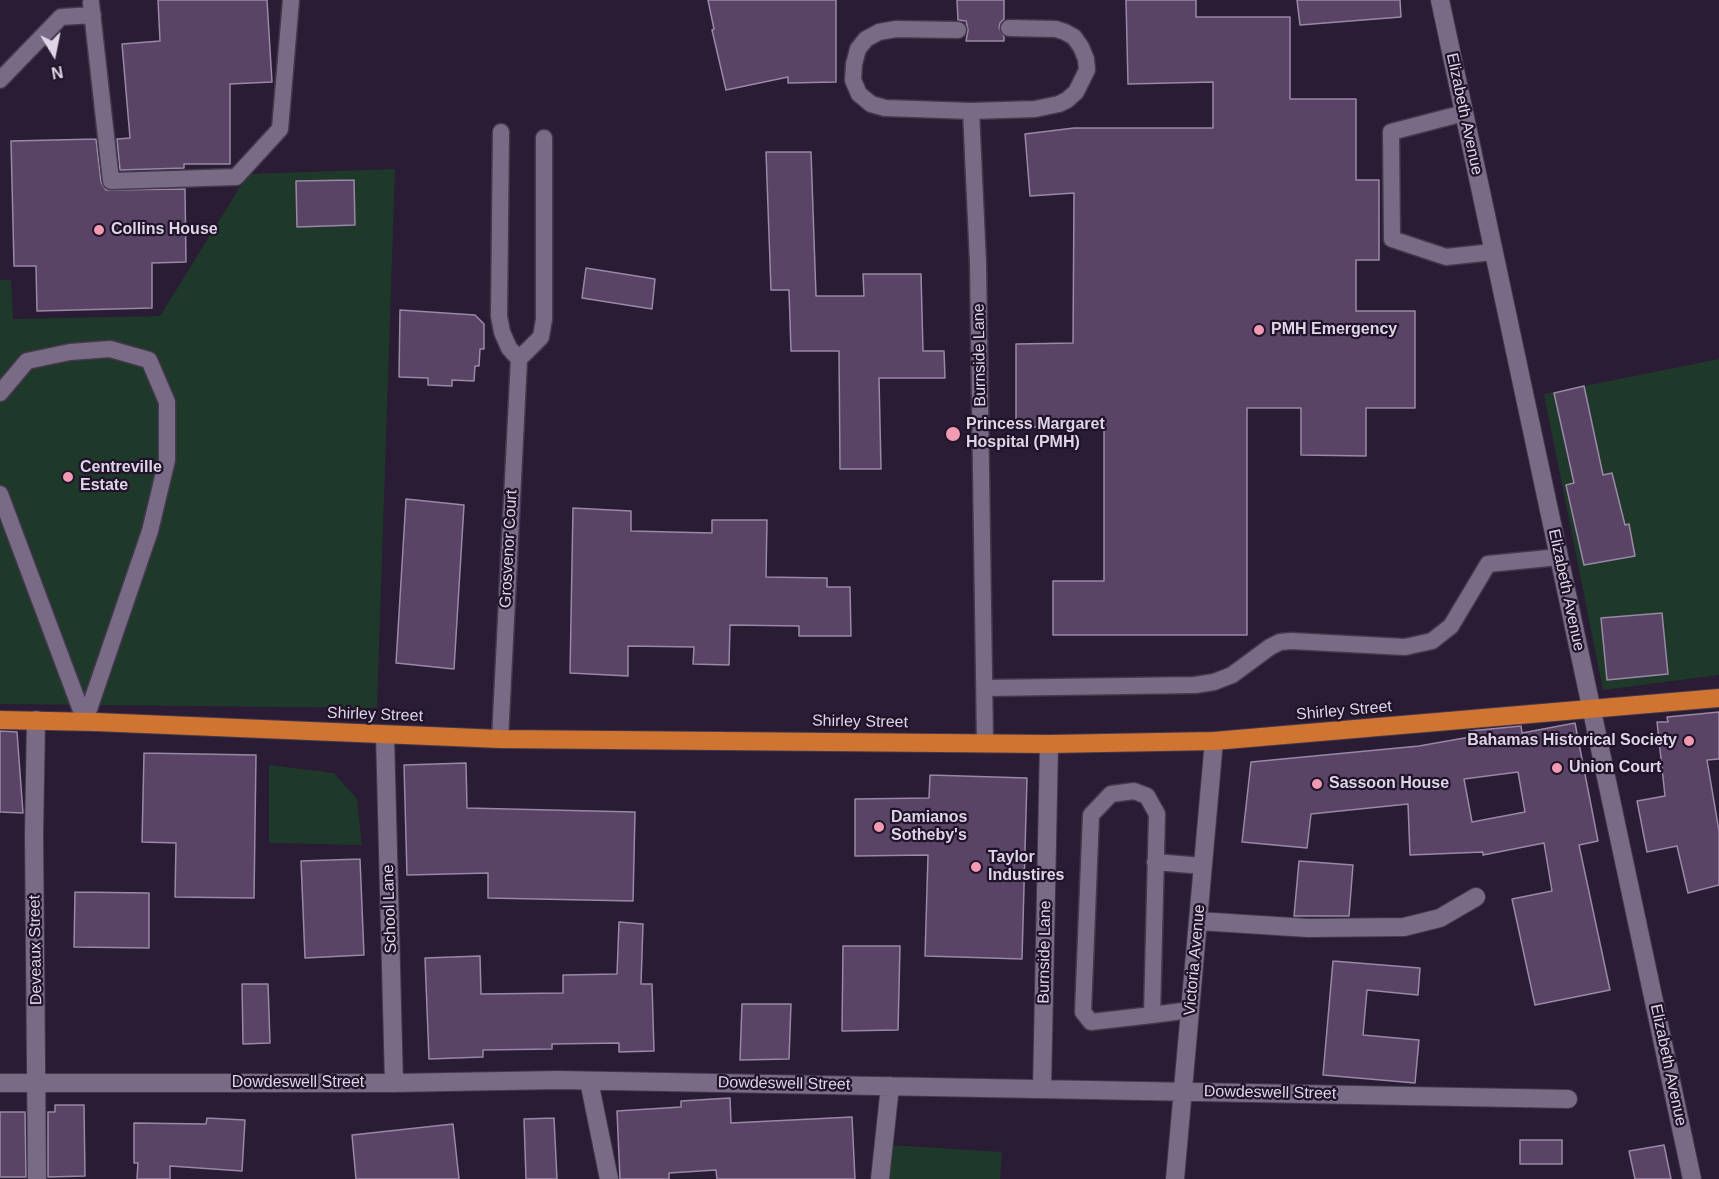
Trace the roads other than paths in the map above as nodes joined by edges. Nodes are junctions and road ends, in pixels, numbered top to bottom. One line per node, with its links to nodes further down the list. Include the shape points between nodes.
1 (291, 0): 3 (lane, via 280,129 236,177 111,181)
2 (1440, 0): 8 (street, Elizabeth Avenue)
3 (90, 5): 6 (lane, via 61,17)
4 (1009, 28): 7 (lane, via 1056,29 1074,37 1086,59 1083,81 1076,92 1059,104 1035,109)
5 (958, 30): 7 (lane, via 879,32 858,49 854,80 860,94 878,106)
6 (0, 80)
7 (971, 111): 16 (lane, Burnside Lane, via 978,263)
8 (1464, 113): 11 (street, Elizabeth Avenue); 11 (lane, via 1390,132 1392,239 1446,257)
9 (501, 132): 12 (lane, via 500,316 508,348)
10 (544, 138): 12 (lane, via 544,319 541,337)
11 (1493, 252): 15 (street, Elizabeth Avenue)
12 (519, 359): 23 (lane, Grosvenor Court)
13 (0, 393): 21 (lane, via 27,361 110,349 149,360 167,402 167,460 150,531)
14 (0, 494): 21 (lane)
15 (1559, 557): 16 (lane, via 1488,564 1451,626 1423,643 1405,647 1280,642 1232,675 1195,685); 18 (street, Elizabeth Avenue)
16 (984, 688): 25 (lane, Burnside Lane)
17 (1719, 698): 18 (highway, Shirley Street)
18 (1592, 710): 24 (highway, Shirley Street); 45 (street, Elizabeth Avenue)
19 (0, 720): 20 (highway, Shirley Street)
20 (36, 720): 21 (highway, Shirley Street); 35 (street, Deveaux Street)
21 (85, 721): 22 (highway, Shirley Street)
22 (385, 735): 23 (highway, Shirley Street); 36 (street, School Lane)
23 (500, 739): 25 (highway, Shirley Street)
24 (1214, 741): 26 (highway, Shirley Street); 28 (street, Victoria Avenue)
25 (985, 743): 26 (highway, Shirley Street)
26 (1049, 744): 38 (street, Burnside Lane)
27 (1155, 862): 28 (lane); 32 (lane); 32 (lane, via 1157,814 1147,796 1134,791 1111,794 1091,815 1083,1012 1090,1023)
28 (1203, 866): 30 (street, Victoria Avenue)
29 (1476, 897): 30 (street, via 1440,918 1404,927 1308,928)
30 (1198, 921): 31 (street, Victoria Avenue)
31 (1190, 1010): 32 (lane); 39 (street, Victoria Avenue)
32 (1152, 1015)
33 (589, 1081): 36 (street, Dowdeswell Street); 37 (street, Dowdeswell Street); 42 (street)
34 (0, 1083): 35 (street, Dowdeswell Street)
35 (37, 1083): 36 (street, Dowdeswell Street); 41 (street, Deveaux Street)
36 (394, 1083)
37 (890, 1086): 38 (street, Dowdeswell Street); 43 (street)
38 (1042, 1089): 39 (street, Dowdeswell Street)
39 (1183, 1091): 40 (street, Dowdeswell Street); 44 (street, Victoria Avenue)
40 (1568, 1100)
41 (37, 1179)
42 (609, 1179)
43 (880, 1179)
44 (1175, 1179)
45 (1692, 1179)

